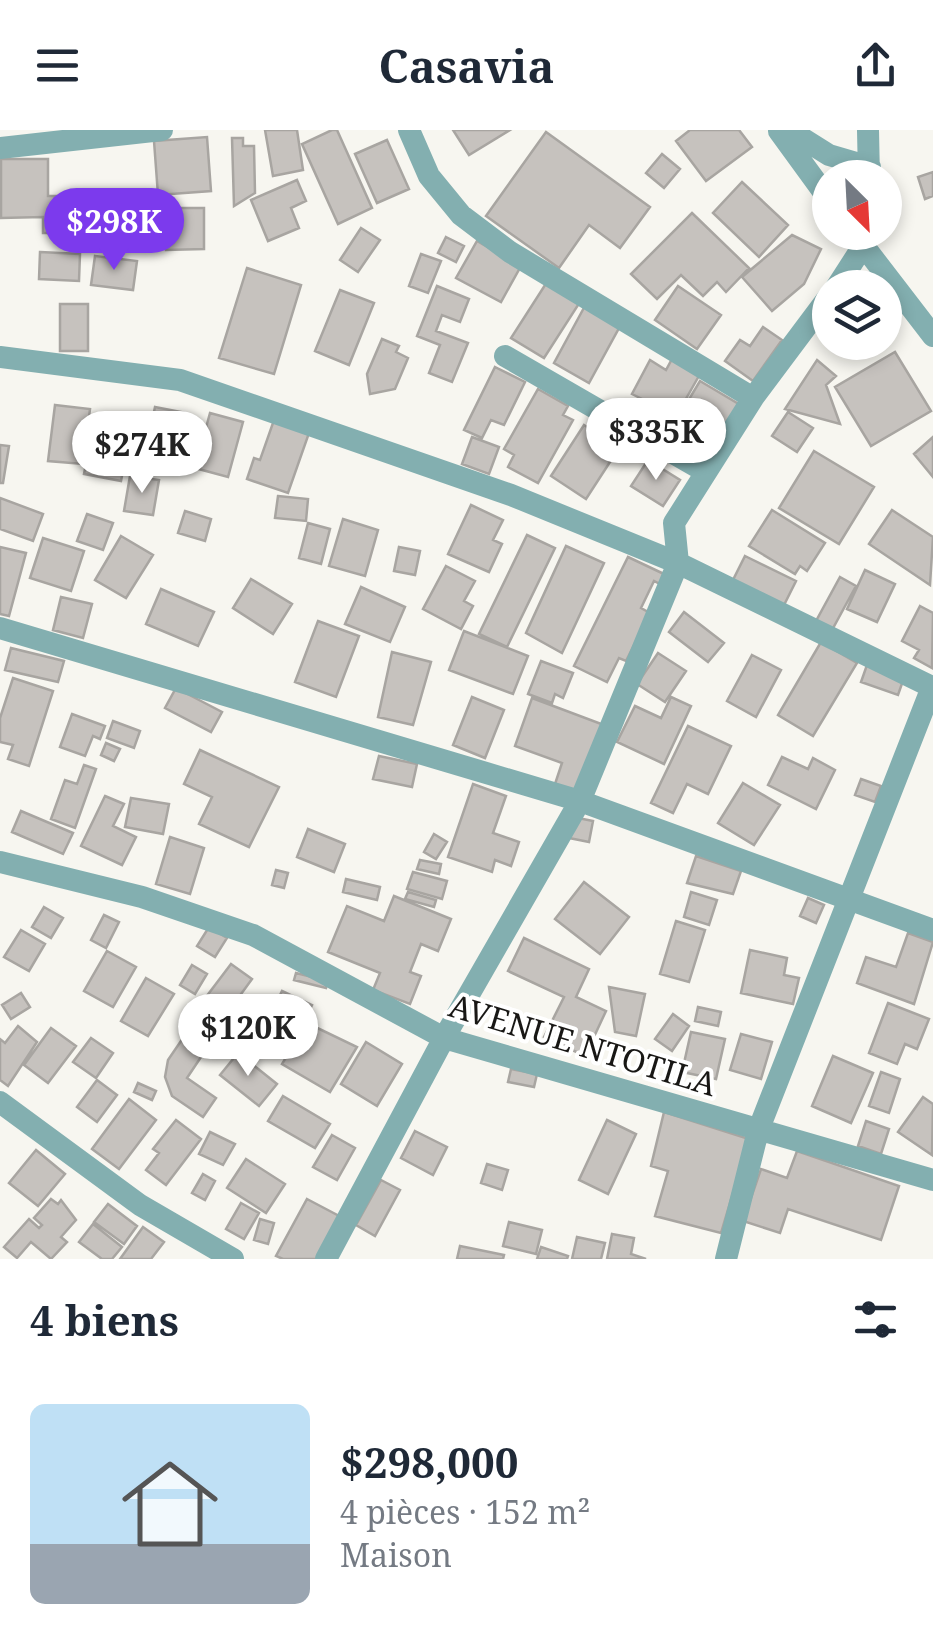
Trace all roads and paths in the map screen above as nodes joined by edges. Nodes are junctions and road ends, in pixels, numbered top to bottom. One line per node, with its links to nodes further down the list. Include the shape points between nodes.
1 (162, 130): 6 (street)
2 (409, 130): 15 (street, via 429,176 461,215 510,252)
3 (778, 130): 9 (street)
4 (789, 130): 7 (street)
5 (868, 130): 8 (street)
6 (0, 148)
7 (841, 160)
8 (869, 160)
9 (812, 176)
10 (870, 250): 12 (street)
11 (812, 319): 15 (street)
12 (933, 336)
13 (504, 356): 16 (street)
14 (0, 357): 17 (street, via 180,380)
15 (754, 398): 16 (street)
16 (706, 472): 17 (street, via 674,523)
17 (678, 563): 19 (street); 21 (street, via 932,687)
18 (0, 628): 19 (street)
19 (580, 801): 21 (street); 23 (street)
20 (0, 862): 23 (street, AVENUE NTOTILA, via 254,935)
21 (848, 899): 22 (street); 25 (street)
22 (933, 930)
23 (444, 1038): 25 (street, AVENUE NTOTILA); 28 (street)
24 (0, 1102): 27 (street, via 140,1205)
25 (758, 1132): 26 (street, AVENUE NTOTILA); 29 (street)
26 (933, 1180)
27 (233, 1259)
28 (326, 1259)
29 (726, 1259)

